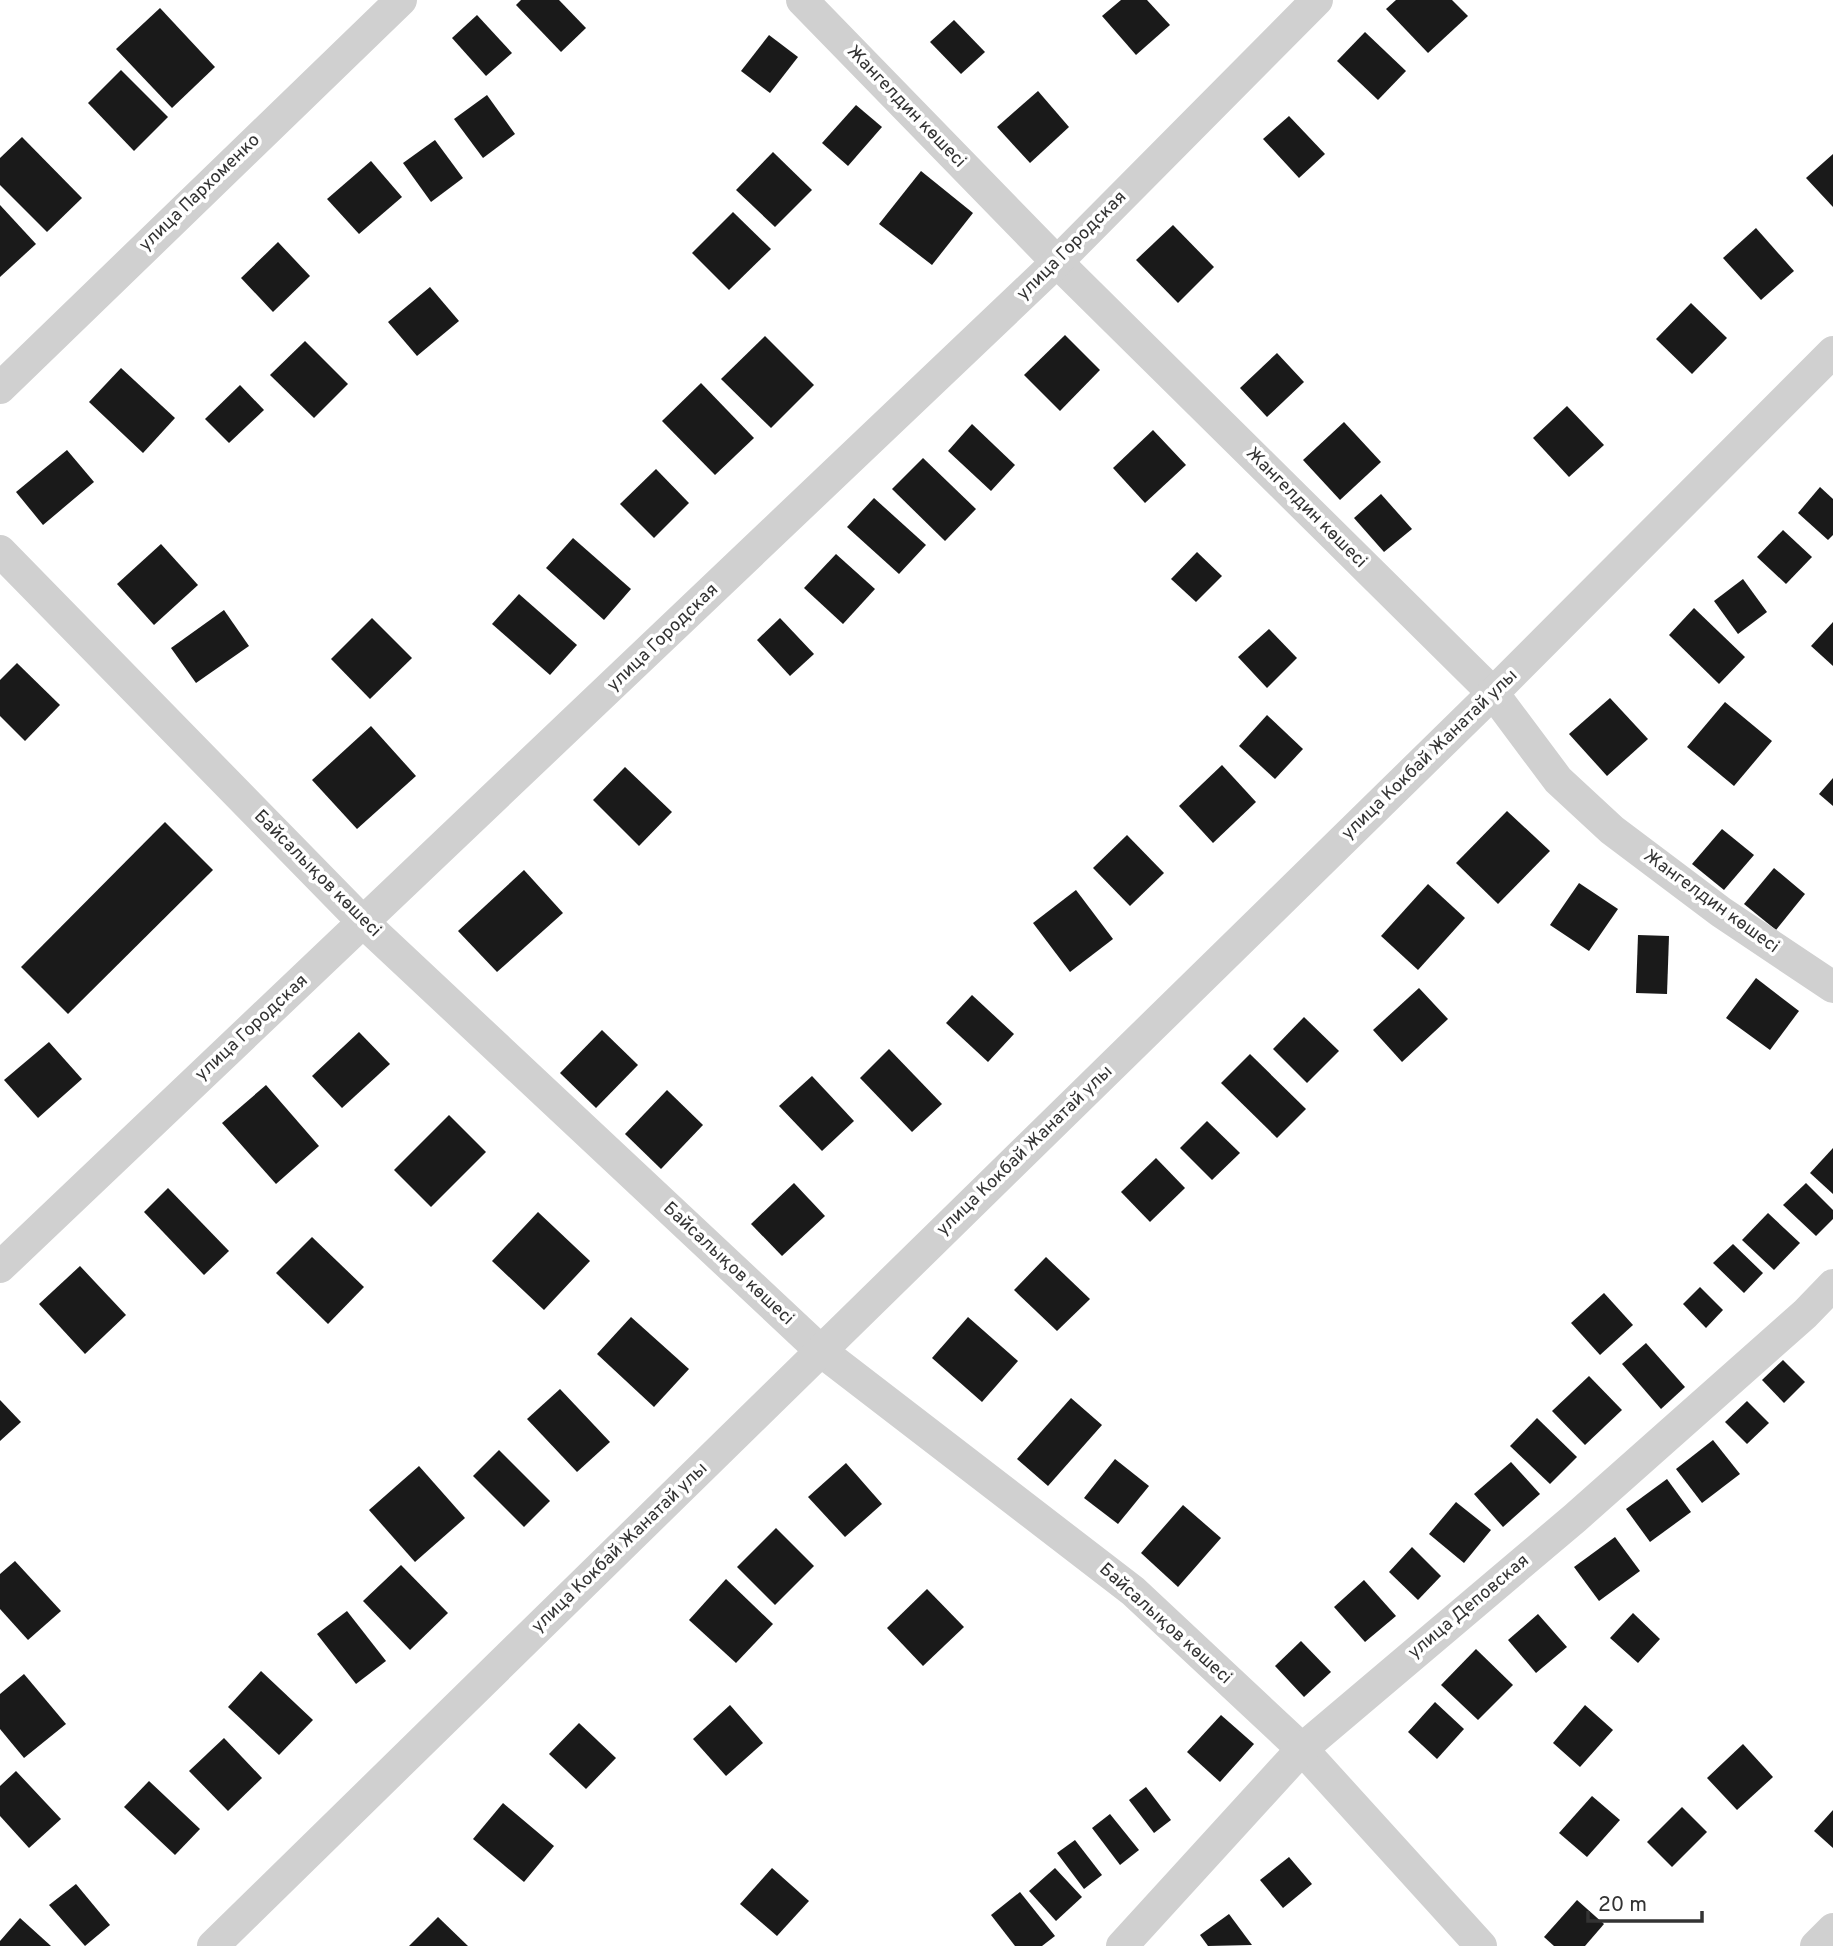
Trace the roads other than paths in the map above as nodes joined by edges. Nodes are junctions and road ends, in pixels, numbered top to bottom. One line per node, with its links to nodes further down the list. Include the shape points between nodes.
1 (401, 0): 6 (street, улица Пархоменко)
2 (802, 0): 4 (street, Жангелдин көшесі)
3 (1317, 0): 4 (street, улица Городская)
4 (1057, 262): 8 (street, Жангелдин көшесі); 9 (street, улица Городская)
5 (1833, 352): 8 (street, улица Кокбай Жанатай улы)
6 (0, 388)
7 (0, 551): 9 (street, Байсалықов көшесі)
8 (1493, 693): 10 (street, Жангелдин көшесі, via 1558,780 1612,830 1721,912); 13 (street, улица Кокбай Жанатай улы)
9 (363, 923): 11 (street, улица Городская); 13 (street, Байсалықов көшесі)
10 (1833, 987)
11 (0, 1267)
12 (1833, 1285): 14 (street, улица Деповская, via 1575,1518)
13 (821, 1352): 14 (street, Байсалықов көшесі, via 1133,1591); 16 (street, улица Кокбай Жанатай улы)
14 (1302, 1749): 17 (street, улица Деповская); 18 (street, Байсалықов көшесі)
15 (1833, 1929): 19 (street)
16 (213, 1946)
17 (1122, 1946)
18 (1481, 1946)
19 (1816, 1946)

